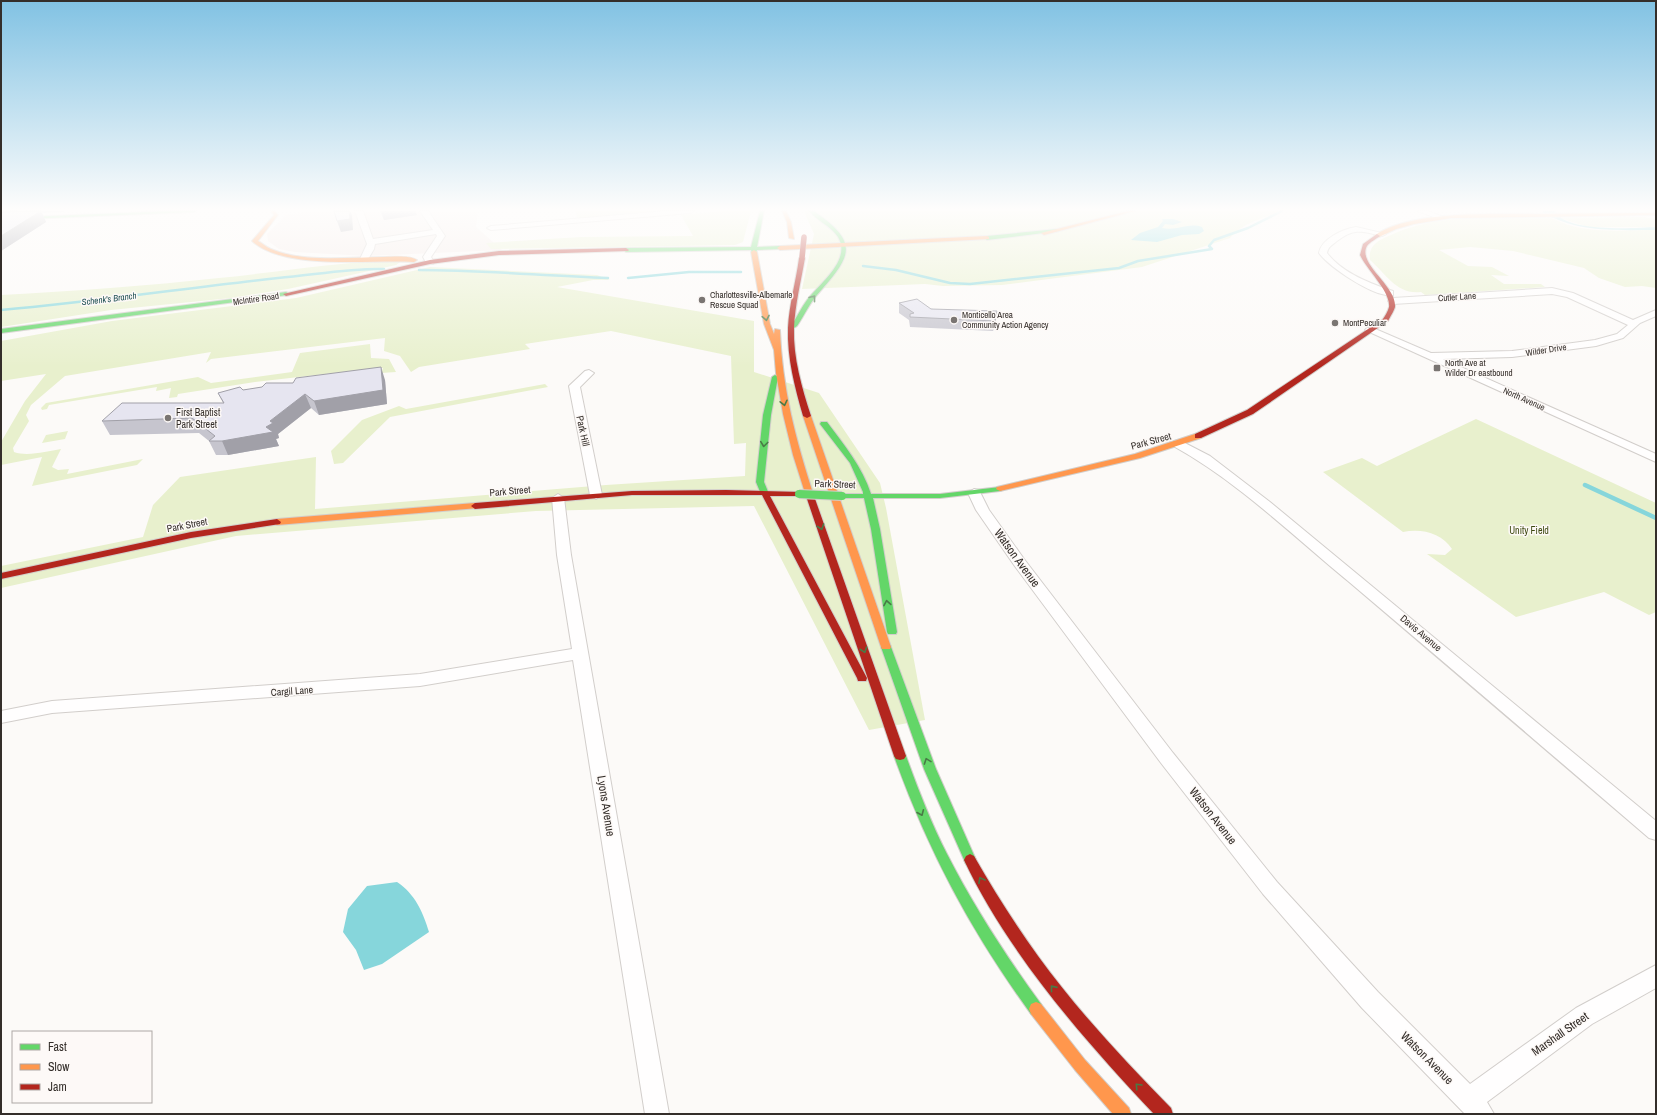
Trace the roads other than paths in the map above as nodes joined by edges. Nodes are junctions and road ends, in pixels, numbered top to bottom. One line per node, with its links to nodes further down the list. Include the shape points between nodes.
1 (425, 263): 11 (main road, McIntire Road, via 284,295)
2 (756, 263): 16 (main road, one-way to 16, via 766,324)
3 (801, 263): 12 (main road, bridge)
4 (839, 263): 12 (main road, one-way to 4, via 810,300)
5 (1331, 263): 7 (street)
6 (1366, 263): 7 (main road)
7 (1392, 297): 10 (street, Cutler Lane, via 1552,291 1570,295); 13 (main road, Park Street, via 1393,307 1390,314)
8 (1656, 313): 10 (street, Wilder Drive)
9 (778, 318): 16 (main road)
10 (1634, 324): 17 (street, Wilder Drive, via 1620,336 1596,343 1512,354)
11 (22, 329): 14 (main road, McIntire Road); 15 (street)
12 (791, 330): 20 (main road)
13 (1370, 330): 17 (street, North Avenue); 21 (main road, Park Street, via 1250,412)
14 (1, 332)
15 (1, 335)
16 (777, 351): 18 (main road)
17 (1428, 356): 22 (street, North Avenue)
18 (777, 364): 24 (main road, one-way to 24, via 767,415 760,482); 32 (main road, one-way to 32, via 796,453)
19 (589, 373): 25 (street, Park Hill, via 574,386)
20 (798, 391): 26 (main road, via 857,469); 30 (main road)
21 (1179, 444): 23 (main road, Park Street); 33 (street, Davis Avenue, via 1200,454 1265,505)
22 (1656, 458)
23 (974, 493): 26 (main road, Park Street); 35 (street, Watson Avenue, via 1019,562 1167,758 1270,888 1370,1000)
24 (766, 494): 25 (main road, Park Street, via 679,491); 26 (main road, Park Street, bridge); 32 (main road, via 798,559)
25 (596, 495): 27 (main road, Park Street)
26 (868, 496): 30 (main road, one-way to 26, via 874,518)
27 (558, 498): 28 (main road, Park Street, via 231,528); 29 (street, Lyons Avenue, via 564,555)
28 (1, 576)
29 (581, 653): 31 (street, Cargil Lane, via 420,680 52,707); 36 (street, Lyons Avenue)
30 (903, 696): 38 (main road, one-way to 30, via 1085,1028 1007,924 960,841)
31 (1, 717)
32 (894, 736): 37 (main road, one-way to 37, via 916,802 938,853 967,908 1004,967 1039,1015)
33 (1656, 832)
34 (1656, 976): 35 (street, Marshall Street, via 1584,1016)
35 (1476, 1107)
36 (657, 1114)
37 (1123, 1114)
38 (1165, 1114)

